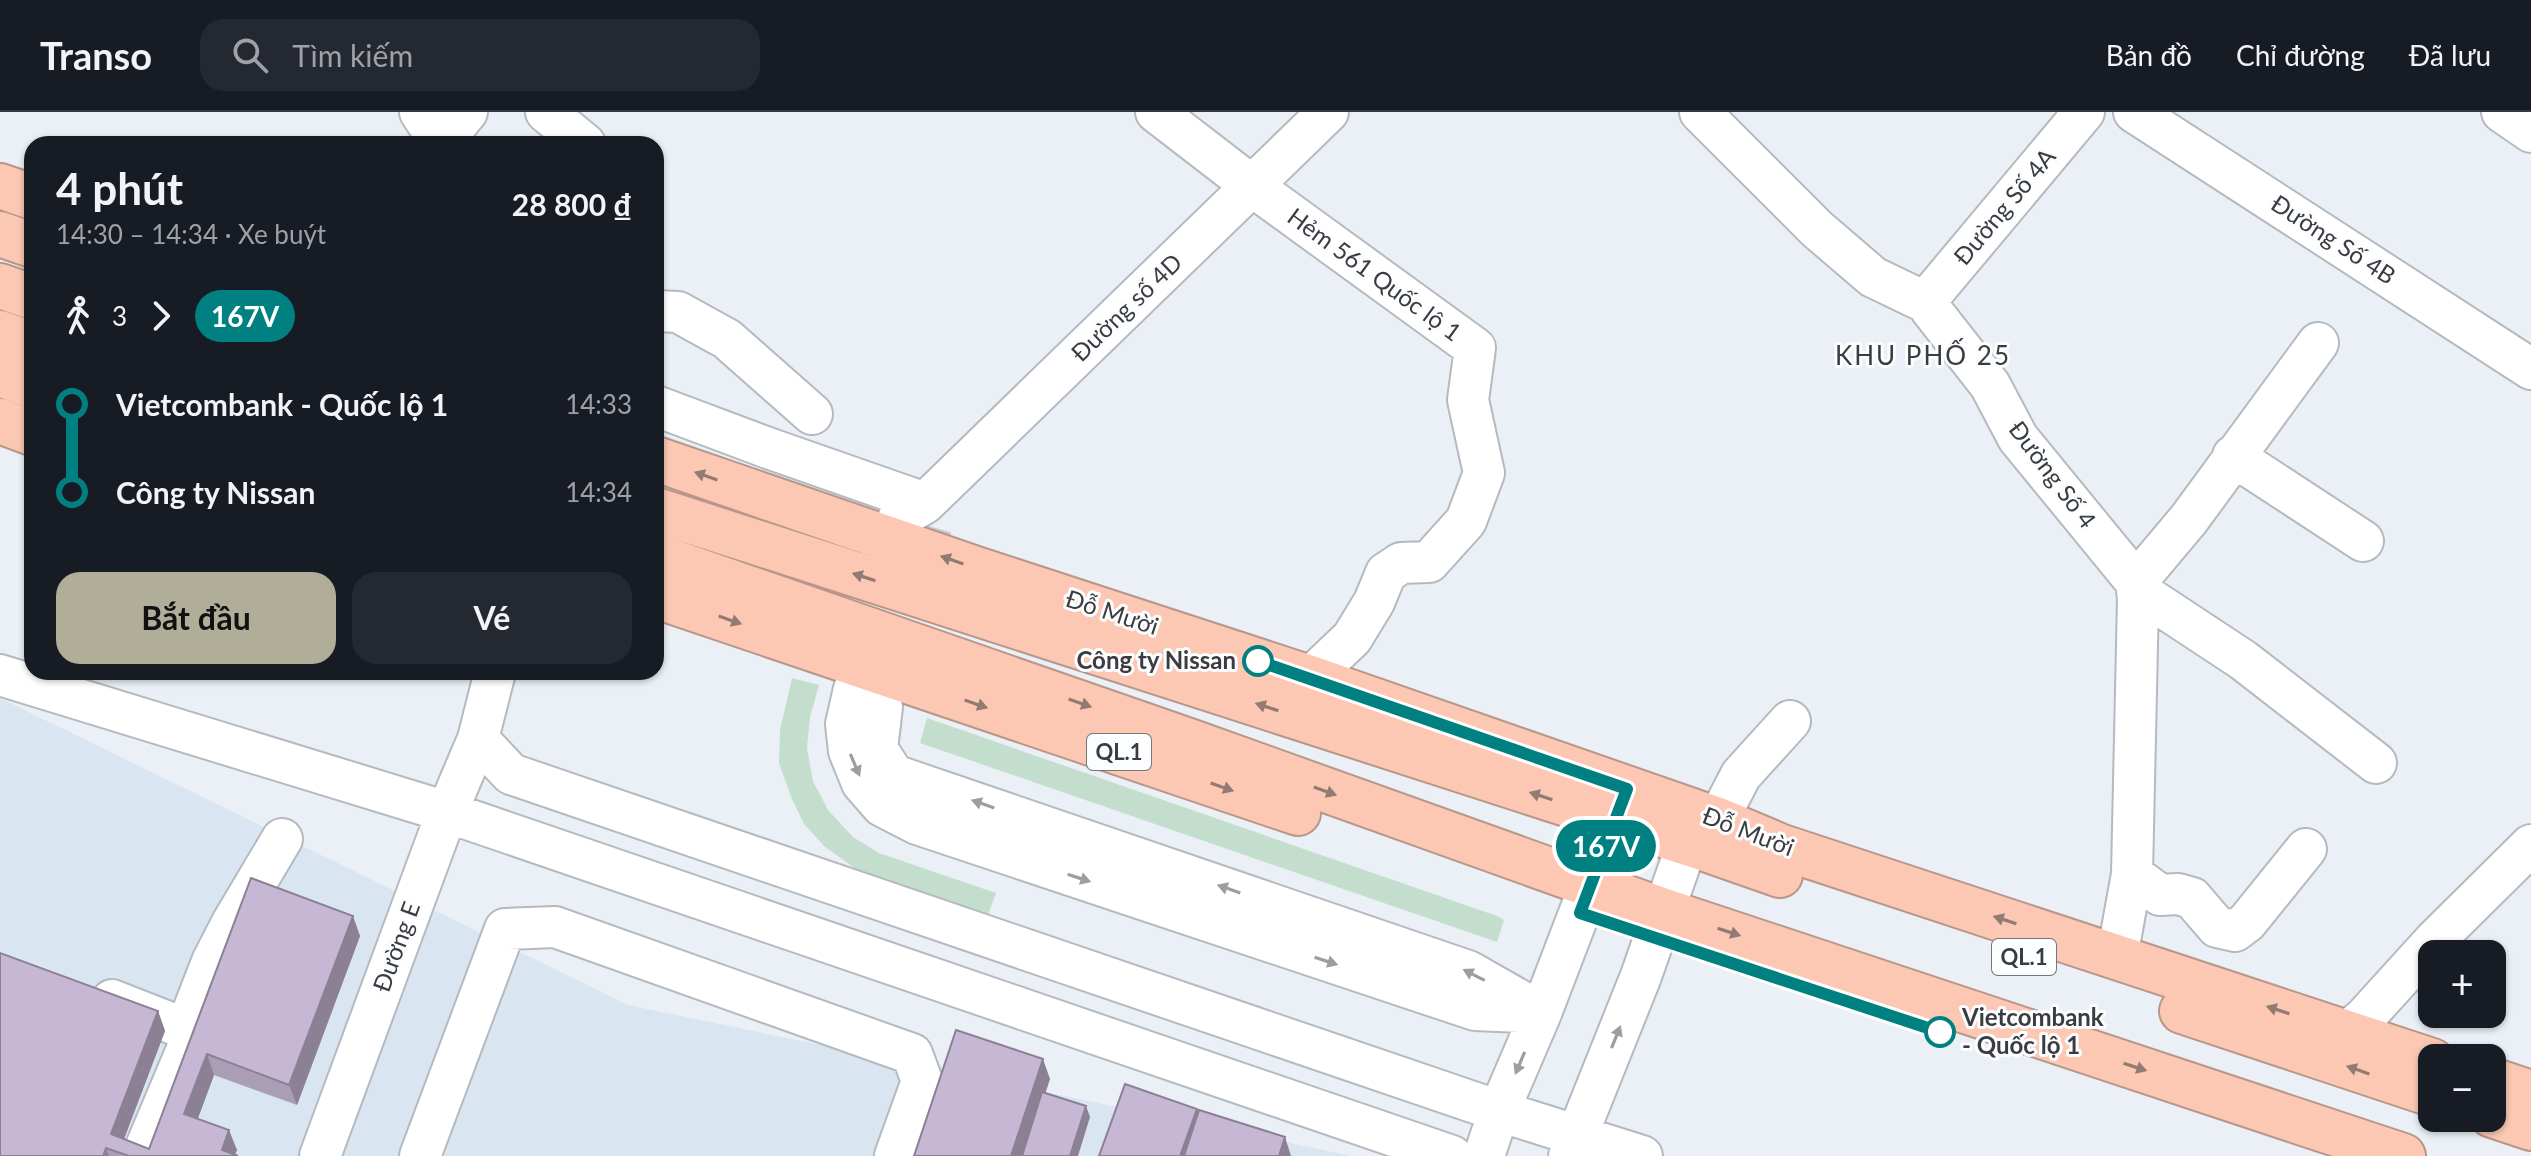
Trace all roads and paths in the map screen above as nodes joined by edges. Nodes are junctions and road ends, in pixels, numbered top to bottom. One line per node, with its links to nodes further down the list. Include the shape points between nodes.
1 (420, 112): 11 (street)
2 (467, 112): 12 (street)
3 (546, 112): 13 (street)
4 (1156, 112): 15 (street)
5 (1328, 112): 15 (street, Đường số 4D)
6 (2084, 112): 21 (street, Đường Số 4A)
7 (2134, 112): 26 (street, Đường Số 4B)
8 (2502, 112): 10 (street)
9 (1722, 120): 21 (street, Đường Số 4, via 1817,229 1873,277)
10 (2531, 132)
11 (437, 136)
12 (448, 136)
13 (575, 136)
14 (0, 186): 16 (highway)
15 (1252, 186): 29 (street, Đường số 4D, via 918,516 768,448); 45 (street, Hẻm 561 Quốc lộ 1, via 1475,348 1468,400 1484,473 1466,521 1429,562 1401,563 1386,573 1352,638)
16 (24, 194)
17 (0, 234): 18 (highway)
18 (24, 242)
19 (0, 286): 20 (highway)
20 (24, 294)
21 (1925, 302): 42 (street, Đường Số 4, via 1990,385 2018,438)
22 (664, 311): 30 (street, via 678,312 727,339)
23 (0, 333): 24 (highway)
24 (24, 341)
25 (2318, 343): 33 (street)
26 (2531, 369)
27 (0, 374): 28 (highway)
28 (24, 383)
29 (664, 409)
30 (812, 414)
31 (0, 421): 32 (highway)
32 (24, 430)
33 (2233, 456): 37 (street); 42 (street)
34 (664, 462): 45 (highway, Đỗ Mười / QL.1, one-way to 34)
35 (664, 492): 38 (highway)
36 (664, 513): 38 (highway, Đỗ Mười / QL.1)
37 (2363, 541)
38 (776, 550): 51 (highway, Đỗ Mười / QL.1, one-way to 38)
39 (664, 559): 41 (highway, QL.1)
40 (664, 573): 41 (highway)
41 (737, 583): 58 (highway, QL.1, one-way to 58, via 1175,736)
42 (2137, 590): 50 (street, via 2243,660); 57 (street)
43 (664, 599): 58 (highway, QL.1, one-way to 58, via 1176,771)
44 (0, 675): 52 (street)
45 (1310, 678): 51 (highway, Đỗ Mười / QL.1)
46 (493, 680): 49 (street, Đường E)
47 (868, 698): 62 (street, via 877,749 894,775 1468,971)
48 (1790, 721): 53 (street, via 1741,775)
49 (478, 739): 52 (street, Đường E); 69 (street, via 511,774)
50 (2376, 763)
51 (1621, 804): 53 (highway, Đỗ Mười / QL.1); 58 (street)
52 (447, 812): 74 (street, Đường E); 77 (street)
53 (1702, 831): 59 (street); 60 (highway, Đỗ Mười / QL.1, one-way to 53, via 1782,847); 67 (highway, Đỗ Mười / QL.1, one-way to 53)
54 (282, 839): 63 (street, via 212,962)
55 (2531, 845): 64 (street)
56 (2306, 849): 57 (street, via 2235,931 2217,927 2192,898 2160,895)
57 (2132, 874): 60 (street)
58 (1585, 899): 59 (highway, QL.1); 62 (street)
59 (1659, 924): 72 (street, one-way to 59); 80 (highway, QL.1); 81 (highway, QL.1, one-way to 81)
60 (2117, 957): 64 (highway, Đỗ Mười / QL.1, one-way to 60)
61 (72, 984): 63 (street)
62 (1541, 1013): 69 (street, one-way to 69)
63 (186, 1029): 73 (street, via 188,1047)
64 (2346, 1033): 65 (highway, Đỗ Mười / QL.1)
65 (2418, 1056)
66 (2506, 1085): 68 (highway)
67 (2418, 1089)
68 (2531, 1093)
69 (1499, 1111): 72 (street); 78 (street)
70 (2506, 1120): 71 (highway)
71 (2531, 1128)
72 (1573, 1146): 79 (street)
73 (142, 1156)
74 (320, 1156)
75 (420, 1156): 76 (street, via 505,929 555,927 912,1054 922,1081)
76 (895, 1156)
77 (1452, 1156)
78 (1484, 1156)
79 (1642, 1156)
80 (2315, 1156)
81 (2403, 1156)

